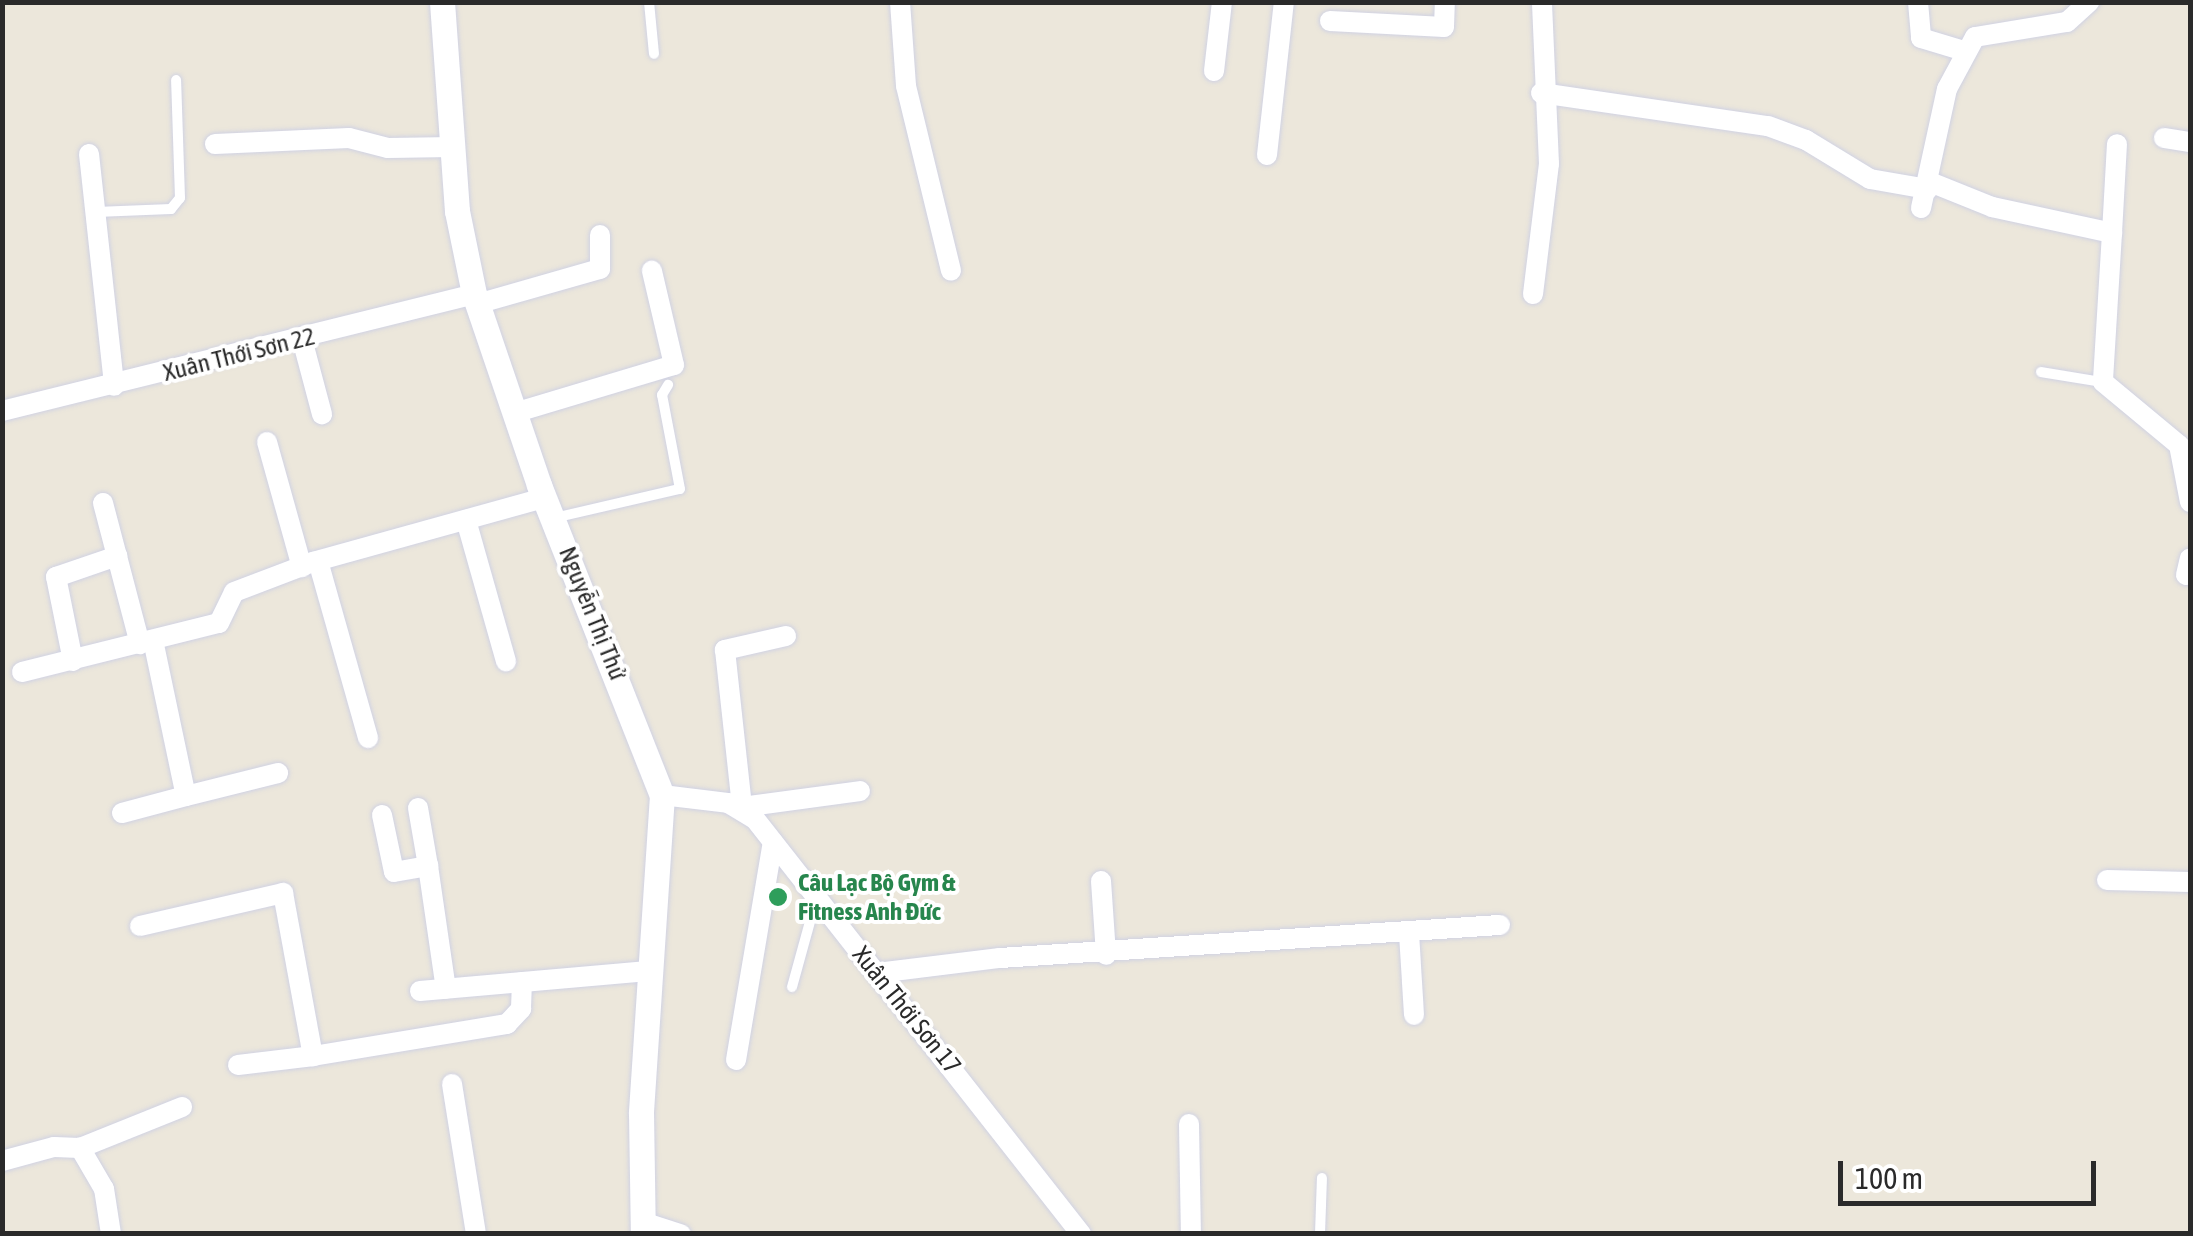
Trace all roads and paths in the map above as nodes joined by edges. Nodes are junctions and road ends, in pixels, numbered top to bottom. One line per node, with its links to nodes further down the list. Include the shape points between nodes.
1 (442, 2): 20 (street, Nguyễn Thị Thử)
2 (648, 2): 12 (lane)
3 (900, 2): 28 (street, via 906,86)
4 (1222, 2): 13 (street)
5 (1284, 2): 22 (street)
6 (1445, 2): 10 (street, via 1444,26)
7 (1542, 2): 15 (street)
8 (1918, 2): 11 (street, via 1921,38)
9 (2090, 2): 11 (street, via 2067,22 1974,37)
10 (1330, 21)
11 (1964, 52): 23 (street, via 1947,89)
12 (654, 54)
13 (1214, 71)
14 (176, 80): 24 (lane, via 180,198 171,209)
15 (1542, 92): 23 (street, via 1768,126 1870,178); 29 (street, via 1549,164)
16 (2164, 138): 17 (street)
17 (2190, 142)
18 (215, 144): 20 (street, via 349,138 388,148)
19 (2117, 144): 25 (street)
20 (454, 146): 30 (street, Nguyễn Thị Thử)
21 (89, 154): 24 (street)
22 (1267, 156)
23 (1926, 193): 25 (street)
24 (95, 212): 35 (street)
25 (2112, 233): 33 (street)
26 (600, 235): 30 (street, Xuân Thới Sơn 22, via 600,269)
27 (652, 271): 37 (street, via 674,365)
28 (951, 271)
29 (1533, 294)
30 (475, 299): 31 (street, Xuân Thới Sơn 22); 37 (street, Nguyễn Thị Thử)
31 (302, 338): 35 (street, Xuân Thới Sơn 22); 38 (street)
32 (2041, 372): 33 (lane)
33 (2103, 382): 40 (street, via 2179,445)
34 (668, 385): 42 (lane, via 662,395 680,489)
35 (114, 386): 36 (street, Xuân Thới Sơn 22)
36 (2, 411)
37 (514, 413): 42 (street, Nguyễn Thị Thử)
38 (322, 414)
39 (267, 442): 45 (street)
40 (2190, 502)
41 (103, 503): 44 (street)
42 (549, 508): 43 (street); 54 (street, Nguyễn Thị Thử)
43 (466, 520): 45 (street); 49 (street)
44 (116, 556): 47 (street); 48 (street, via 56,577)
45 (310, 564): 47 (street, via 234,592 219,623); 51 (street)
46 (786, 636): 57 (street, via 726,650)
47 (146, 642): 48 (street); 55 (street)
48 (72, 661): 50 (street)
49 (506, 661)
50 (22, 672)
51 (368, 738)
52 (278, 773): 55 (street)
53 (860, 791): 57 (street)
54 (662, 795): 57 (street); 70 (street, Nguyễn Thị Thử)
55 (186, 796): 58 (street)
56 (418, 808): 61 (street)
57 (742, 808): 60 (street, Xuân Thới Sơn 17)
58 (122, 812)
59 (382, 815): 61 (street, via 394,872)
60 (773, 842): 65 (street, Xuân Thới Sơn 17); 78 (street)
61 (428, 866): 74 (street)
62 (2107, 880): 64 (street)
63 (1100, 881): 69 (street)
64 (2190, 882)
65 (817, 899): 71 (street, Xuân Thới Sơn 17); 73 (lane)
66 (1500, 925): 68 (street)
67 (140, 926): 77 (street, via 284,893)
68 (1410, 934): 69 (street); 76 (street)
69 (1106, 955): 71 (street, via 1000,958)
70 (648, 971): 72 (street); 86 (street, Nguyễn Thị Thử)
71 (877, 973): 90 (street, Xuân Thới Sơn 17)
72 (522, 982): 74 (street); 77 (street, via 521,1009 507,1024)
73 (792, 987)
74 (446, 988): 75 (street)
75 (420, 991)
76 (1414, 1015)
77 (312, 1056): 79 (street)
78 (736, 1060)
79 (238, 1065)
80 (452, 1084): 88 (street)
81 (182, 1106): 83 (street)
82 (1189, 1124): 91 (street)
83 (80, 1148): 84 (street, via 54,1147); 87 (street, via 104,1189)
84 (2, 1162)
85 (1322, 1178): 92 (lane)
86 (643, 1228): 89 (street)
87 (111, 1234)
88 (476, 1234)
89 (681, 1234)
90 (1081, 1234)
91 (1191, 1234)
92 (1320, 1234)

